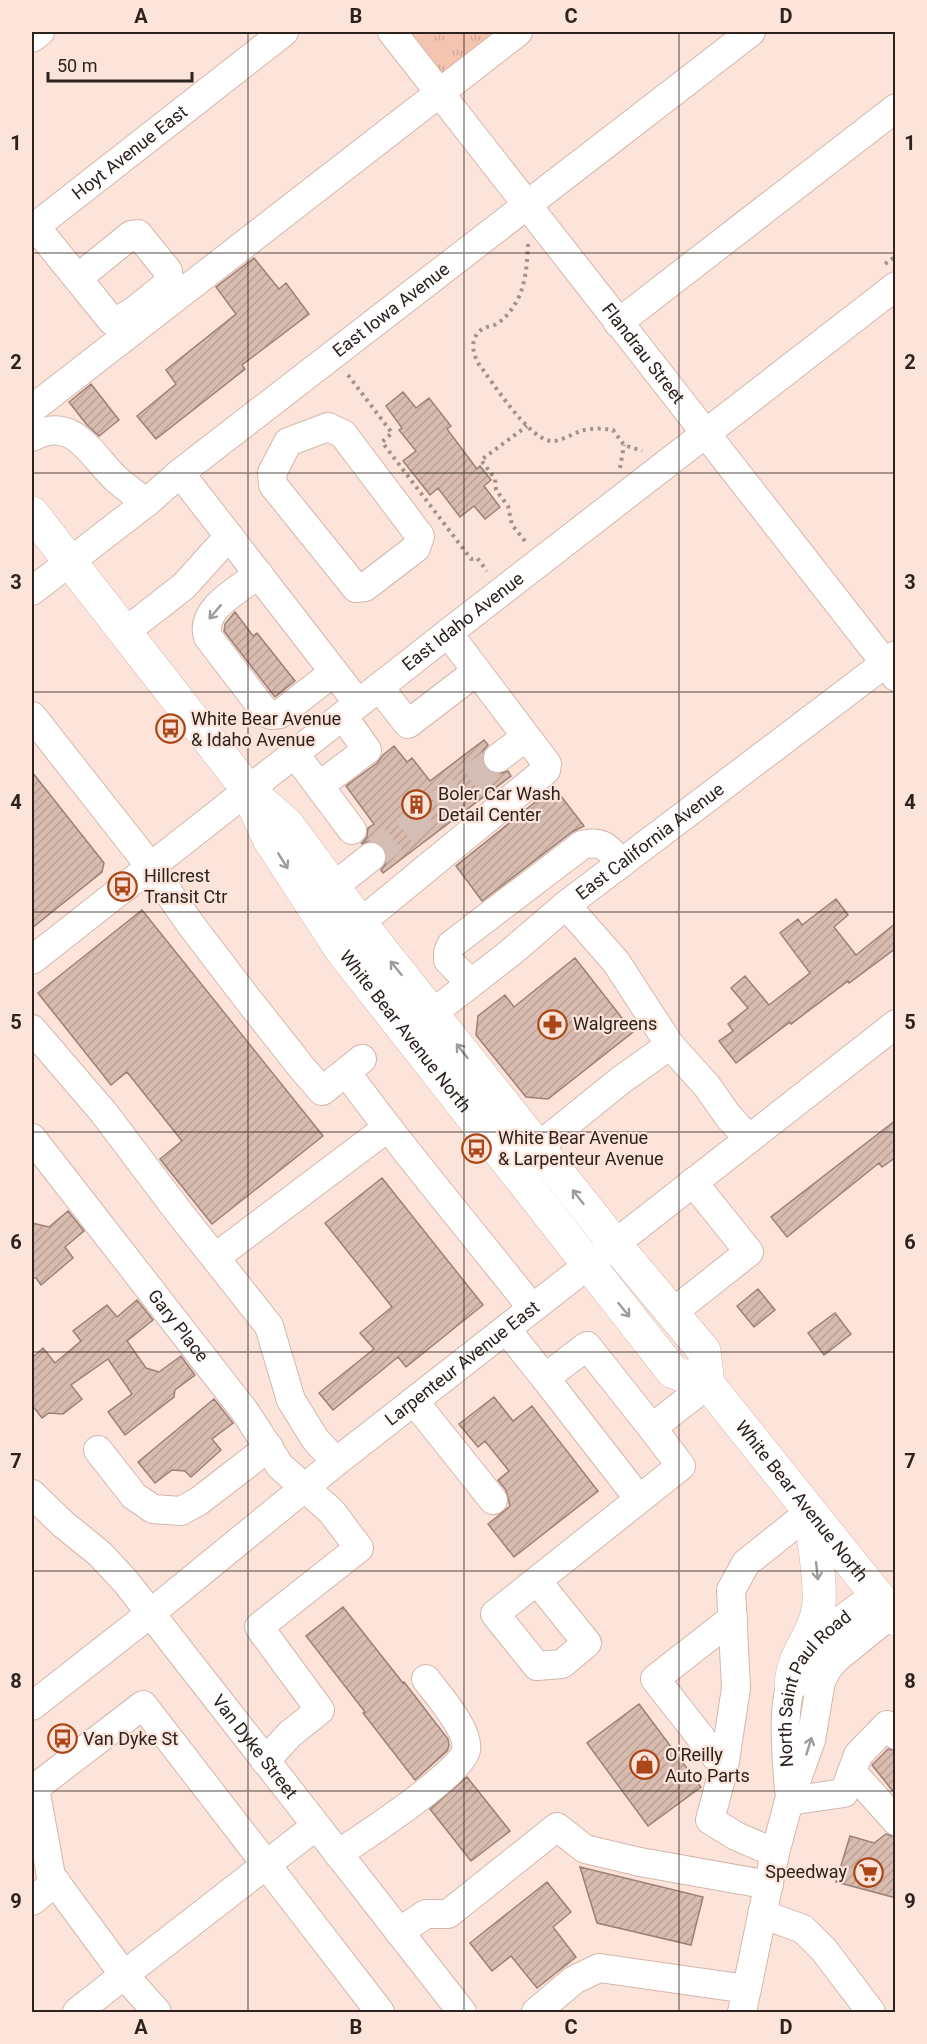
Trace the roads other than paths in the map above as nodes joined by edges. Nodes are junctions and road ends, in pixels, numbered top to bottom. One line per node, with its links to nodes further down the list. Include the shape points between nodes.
1 (40, 32): 6 (street)
2 (284, 32): 10 (street, Hoyt Avenue East)
3 (392, 32): 7 (street, Flandrau Street)
4 (518, 32): 7 (street)
5 (751, 32): 9 (street, East Iowa Avenue)
6 (32, 38)
7 (438, 93): 9 (street, Flandrau Street); 14 (street)
8 (896, 108): 13 (street)
9 (526, 205): 13 (street, Flandrau Street); 15 (street, East Iowa Avenue)
10 (33, 228): 11 (street)
11 (78, 278)
12 (896, 286): 16 (street, East Idaho Avenue)
13 (618, 323): 16 (street, Flandrau Street)
14 (32, 409)
15 (263, 409): 18 (street); 19 (street, East Iowa Avenue)
16 (704, 434): 27 (street, East Idaho Avenue); 28 (street, Flandrau Street)
17 (32, 437): 20 (street, via 49,430 70,433)
18 (288, 441): 18 (street, via 272,473 273,485 356,588 365,587 416,548 420,536 343,434 328,427)
19 (180, 473): 20 (street, East Iowa Avenue); 22 (street)
20 (146, 503): 23 (street, East Iowa Avenue)
21 (32, 513): 23 (main road, White Bear Avenue North)
22 (229, 536): 24 (street); 26 (street, via 184,586)
23 (70, 562): 25 (street, East Iowa Avenue); 26 (main road, White Bear Avenue North)
24 (260, 574): 30 (street); 30 (street, one-way to 30, via 210,615 205,628 208,637 271,715 280,714)
25 (32, 591)
26 (125, 632): 37 (main road, White Bear Avenue North)
27 (448, 633): 29 (street); 31 (street, East Idaho Avenue)
28 (892, 665): 40 (street, East California Avenue)
29 (477, 671): 31 (street, via 408,724); 33 (street)
30 (334, 672): 31 (street)
31 (360, 702): 34 (street, East Idaho Avenue); 36 (street, via 367,750)
32 (32, 716): 41 (street)
33 (526, 737): 35 (street); 45 (street, via 547,764 546,770)
34 (294, 753): 36 (street); 37 (street, East Idaho Avenue)
35 (498, 758)
36 (319, 786): 38 (street)
37 (248, 790): 41 (street, East Idaho Avenue); 42 (main road, White Bear Avenue North, via 287,824); 49 (main road, White Bear Avenue North, one-way to 49, via 269,839 342,951)
38 (352, 830)
39 (371, 857): 42 (street)
40 (622, 863): 43 (street, East California Avenue); 44 (street, via 603,844 582,845)
41 (150, 866): 47 (street, East Idaho Avenue); 53 (street, via 191,925 322,1091 354,1066)
42 (333, 887): 45 (main road, White Bear Avenue North)
43 (566, 905): 46 (street, East California Avenue); 52 (street, via 616,962)
44 (483, 921): 46 (street); 48 (street, via 451,945 448,952 448,960)
45 (360, 923): 49 (main road, White Bear Avenue North, one-way to 45)
46 (510, 953): 48 (street, East California Avenue)
47 (32, 960)
48 (470, 983): 49 (street, East California Avenue)
49 (420, 1023): 56 (main road, White Bear Avenue North, one-way to 49); 60 (main road, White Bear Avenue North)
50 (896, 1024): 55 (street, Larpenteur Avenue East)
51 (32, 1029): 59 (street, via 104,1113)
52 (670, 1044): 55 (street); 56 (street)
53 (387, 1128): 59 (street); 61 (street)
54 (32, 1138): 68 (street, Gary Place, via 246,1413)
55 (748, 1138): 57 (street, Larpenteur Avenue East)
56 (538, 1147): 58 (main road, White Bear Avenue North, one-way to 56)
57 (693, 1182): 58 (street, Larpenteur Avenue East); 62 (street, via 749,1252)
58 (614, 1243): 60 (street, Larpenteur Avenue East); 62 (main road, White Bear Avenue North)
59 (216, 1257): 70 (street, via 269,1326 291,1400 315,1439)
60 (588, 1265): 61 (street, Larpenteur Avenue East); 65 (main road, White Bear Avenue North, one-way to 65, via 673,1372)
61 (531, 1308): 63 (street, Larpenteur Avenue East)
62 (672, 1313): 65 (main road, White Bear Avenue North, via 704,1351)
63 (506, 1329): 64 (street); 66 (street, Larpenteur Avenue East)
64 (545, 1378): 67 (street, via 587,1346); 73 (street)
65 (708, 1384): 67 (street); 75 (main road, White Bear Avenue North)
66 (414, 1401): 70 (street, Larpenteur Avenue East); 74 (street)
67 (652, 1428): 73 (street, via 681,1466)
68 (268, 1448): 69 (street, via 200,1501 181,1511 153,1509 134,1496); 71 (street, Gary Place, via 280,1466)
69 (98, 1450)
70 (336, 1462): 71 (street, Larpenteur Avenue East)
71 (306, 1487): 78 (street, Larpenteur Avenue East); 84 (street, Gary Place, via 331,1511 359,1548 259,1628 320,1710 290,1734)
72 (32, 1494): 78 (street, Van Dyke Street, via 100,1554)
73 (639, 1499): 76 (street)
74 (494, 1500)
75 (810, 1512): 77 (main road, White Bear Avenue North); 79 (street, via 746,1563 731,1590); 81 (main road, one-way to 81, via 819,1605 815,1623 794,1663)
76 (537, 1581)
77 (887, 1609): 81 (street, North Saint Paul Road, via 807,1651); 87 (street, North Saint Paul Road, one-way to 77, via 811,1740 819,1688 828,1668)
78 (151, 1613): 82 (street, Larpenteur Avenue East); 84 (street, Van Dyke Street)
79 (733, 1618): 85 (street, via 736,1688); 85 (street, via 655,1679)
80 (426, 1679): 91 (street, via 458,1721 466,1750 456,1767 389,1821)
81 (791, 1685): 87 (street, North Saint Paul Road, via 786,1742)
82 (32, 1706)
83 (896, 1735): 86 (street, via 887,1725 858,1755)
84 (266, 1761): 89 (street, Van Dyke Street)
85 (724, 1767): 90 (street, via 710,1820)
86 (852, 1772): 87 (street, via 844,1793); 88 (street)
87 (789, 1801): 90 (street, North Saint Paul Road)
88 (896, 1821)
89 (316, 1826): 91 (street, Van Dyke Street); 92 (street)
90 (775, 1853): 94 (street, North Saint Paul Road)
91 (338, 1854): 97 (street, Van Dyke Street)
92 (265, 1866): 93 (street, via 143,1705 35,1788 51,1876); 98 (street); 102 (street)
93 (56, 1882): 95 (street); 98 (street)
94 (769, 1885): 96 (street, North Saint Paul Road); 97 (street, via 585,1850 557,1827 448,1914 426,1914)
95 (32, 1901)
96 (762, 1914): 99 (street, North Saint Paul Road); 105 (street, via 803,1929 824,1950)
97 (399, 1932): 103 (street, Van Dyke Street)
98 (124, 1975): 100 (street); 101 (street)
99 (744, 2001): 104 (street, via 599,1968 574,1980)
100 (77, 2013)
101 (157, 2013)
102 (380, 2013)
103 (462, 2013)
104 (536, 2013)
105 (871, 2013)

